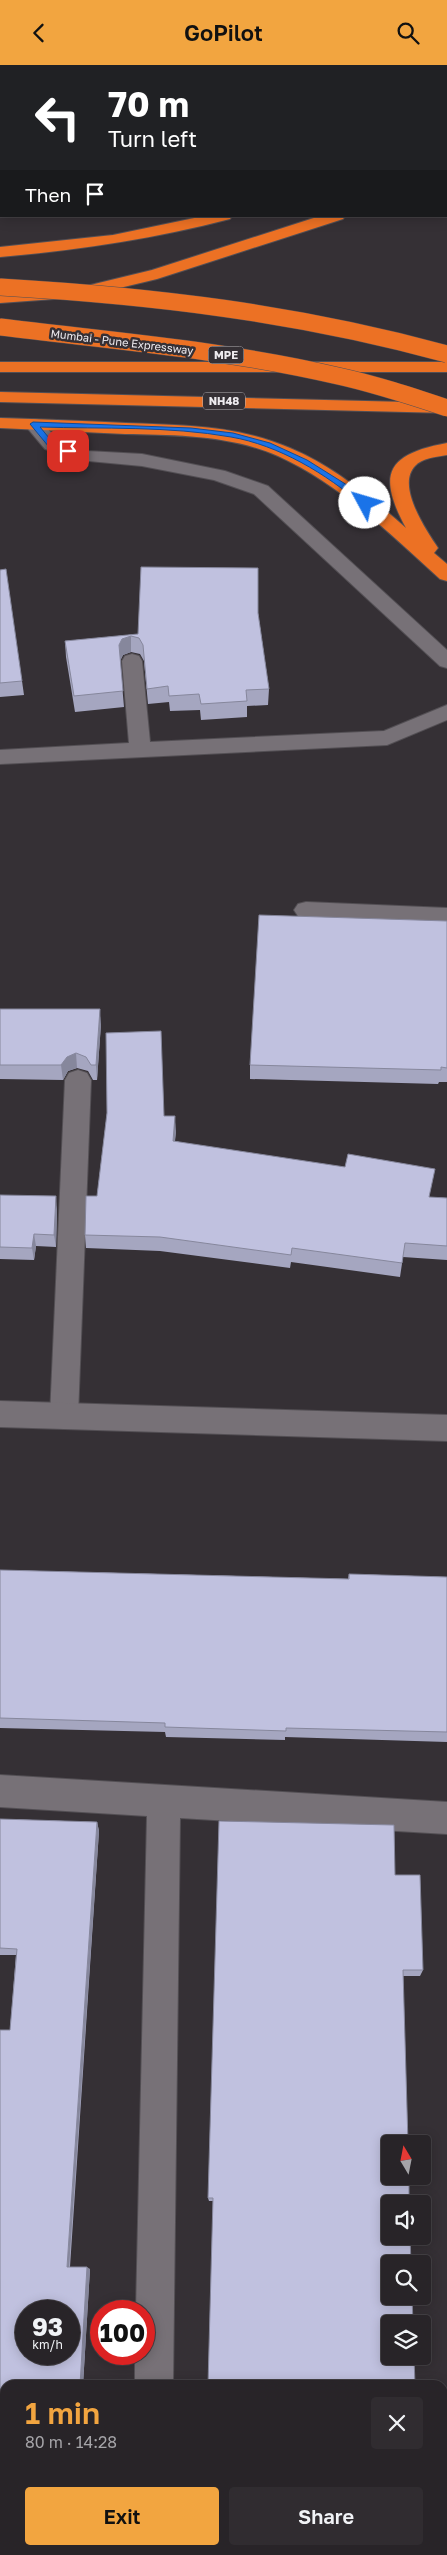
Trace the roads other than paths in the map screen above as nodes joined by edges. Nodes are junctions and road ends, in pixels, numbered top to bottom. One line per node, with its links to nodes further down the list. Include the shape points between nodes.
1 (220, 217): 3 (highway, via 168,231 83,246)
2 (334, 217): 5 (highway, via 157,274 82,292)
3 (0, 252)
4 (0, 287): 7 (highway, bridge, via 92,291 204,303 385,335)
5 (0, 299)
6 (0, 327): 11 (highway, Mumbai - Pune Expressway / MPE, bridge, via 289,365 359,381)
7 (447, 354)
8 (0, 367): 9 (highway)
9 (447, 367)
10 (0, 397): 11 (highway, NH48)
11 (447, 408)
12 (0, 423): 13 (highway)
13 (33, 424): 15 (highway, via 191,430 233,435 268,445 352,491); 17 (street, via 52,445 85,456 142,460 218,475 261,490)
14 (447, 449): 15 (highway, via 427,451 408,460 400,471 399,486 412,523)
15 (446, 574)
16 (132, 661): 19 (street)
17 (447, 661)
18 (447, 712): 19 (street, via 387,738)
19 (140, 750): 20 (street)
20 (0, 757)
21 (306, 910): 22 (street)
22 (447, 916)
23 (78, 1080): 25 (street)
24 (0, 1414): 25 (street)
25 (64, 1416): 26 (street)
26 (447, 1428)
27 (0, 1791): 28 (street)
28 (164, 1801): 29 (street); 30 (street)
29 (447, 1818)
30 (154, 2380)

